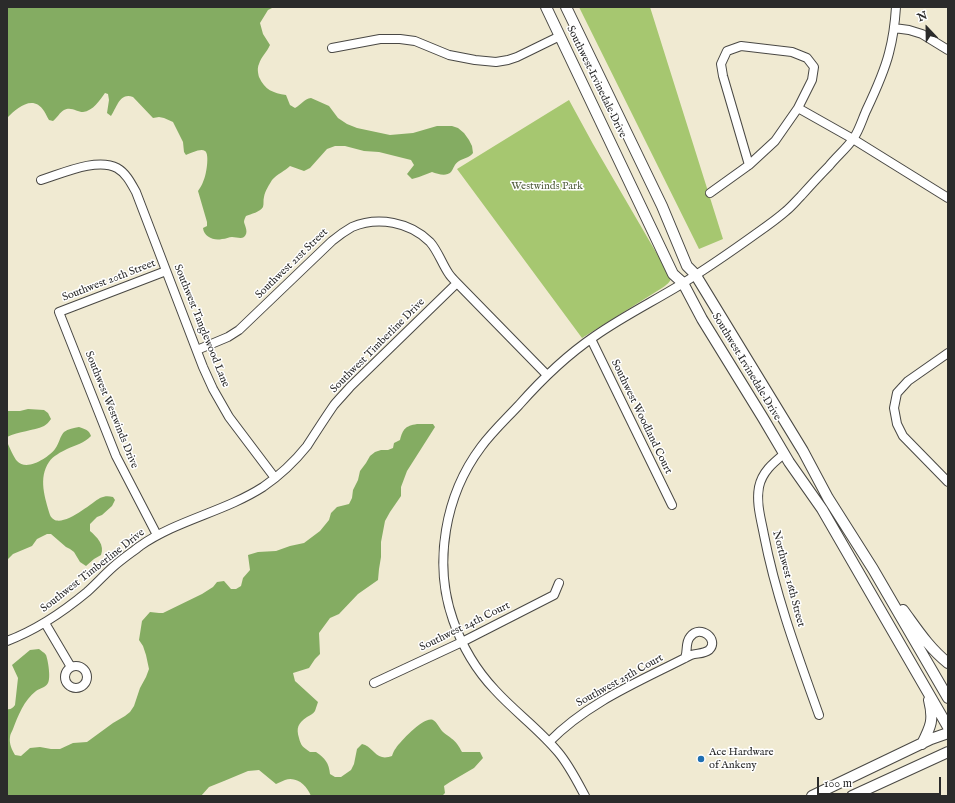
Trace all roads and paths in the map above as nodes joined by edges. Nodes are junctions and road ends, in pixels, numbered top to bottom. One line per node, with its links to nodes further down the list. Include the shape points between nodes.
1 (546, 7): 5 (main road, Southwest Irvinedale Drive)
2 (566, 7): 15 (main road, Southwest Irvinedale Drive, via 662,206 687,266)
3 (896, 7): 4 (street)
4 (894, 28): 7 (street, via 922,34); 9 (street, via 889,56)
5 (560, 36): 6 (street, via 517,57 496,62 449,55 415,41 400,39 380,39); 17 (main road, Southwest Irvinedale Drive, via 674,274)
6 (332, 48)
7 (948, 50)
8 (798, 108): 9 (street); 10 (street, via 775,141); 10 (street, via 812,80 814,67 807,58 792,52 741,46 727,51 721,64 723,76)
9 (853, 139): 13 (street); 15 (street, via 787,211)
10 (749, 165): 12 (street)
11 (41, 180): 14 (street, Southwest Tanglewood Lane, via 93,164 116,168 136,192)
12 (710, 193)
13 (948, 198)
14 (166, 271): 18 (street, Southwest 20th Street); 20 (street, Southwest Tanglewood Lane)
15 (696, 274): 17 (street); 28 (main road, Southwest Irvinedale Drive, via 803,451 828,498)
16 (457, 283): 20 (street, Southwest 21st Street, via 430,242 420,234 410,228 388,222 364,223 343,232 332,241 239,330); 22 (street, Southwest 21st Street); 24 (street, Southwest Timberline Drive, via 350,387 294,461)
17 (683, 283): 19 (street); 23 (main road, Southwest Irvinedale Drive)
18 (60, 312): 27 (street, Southwest Westwinds Drive, via 116,456)
19 (591, 339): 22 (street); 26 (street, Southwest Woodland Court)
20 (197, 350): 24 (street, Southwest Tanglewood Lane, via 224,409)
21 (948, 353): 25 (street, via 908,381 897,393 894,408 897,424 903,436)
22 (547, 375): 32 (street, via 480,448 468,466 453,501 445,539 444,580 453,619)
23 (784, 454): 37 (main road, Southwest Irvinedale Drive, via 822,510); 39 (street, Northwest 16th Street, via 770,466 761,479 758,498 772,570 784,614)
24 (275, 478): 27 (street, Southwest Timberline Drive, via 246,497)
25 (948, 482)
26 (672, 505)
27 (157, 535): 30 (street, Southwest Timberline Drive, via 128,554 70,606)
28 (873, 569): 34 (main road, via 926,641); 38 (main road, Southwest Irvinedale Drive)
29 (559, 583): 32 (street, Southwest 24th Court, via 554,595)
30 (45, 623): 31 (street, Southwest Timberline Drive); 35 (street)
31 (7, 641)
32 (462, 642): 36 (street, Southwest 24th Court); 42 (street, via 494,689)
33 (685, 658): 42 (street, Southwest 25th Court, via 594,706)
34 (948, 663)
35 (71, 668)
36 (374, 683)
37 (927, 690): 40 (main road, Southwest Irvinedale Drive); 43 (main road, via 932,711 931,723)
38 (948, 698)
39 (819, 715)
40 (948, 728)
41 (948, 733): 43 (main road)
42 (549, 742): 45 (street, via 571,769)
43 (922, 744): 46 (main road)
44 (948, 752): 47 (main road)
45 (581, 795)
46 (812, 796)
47 (852, 796)

